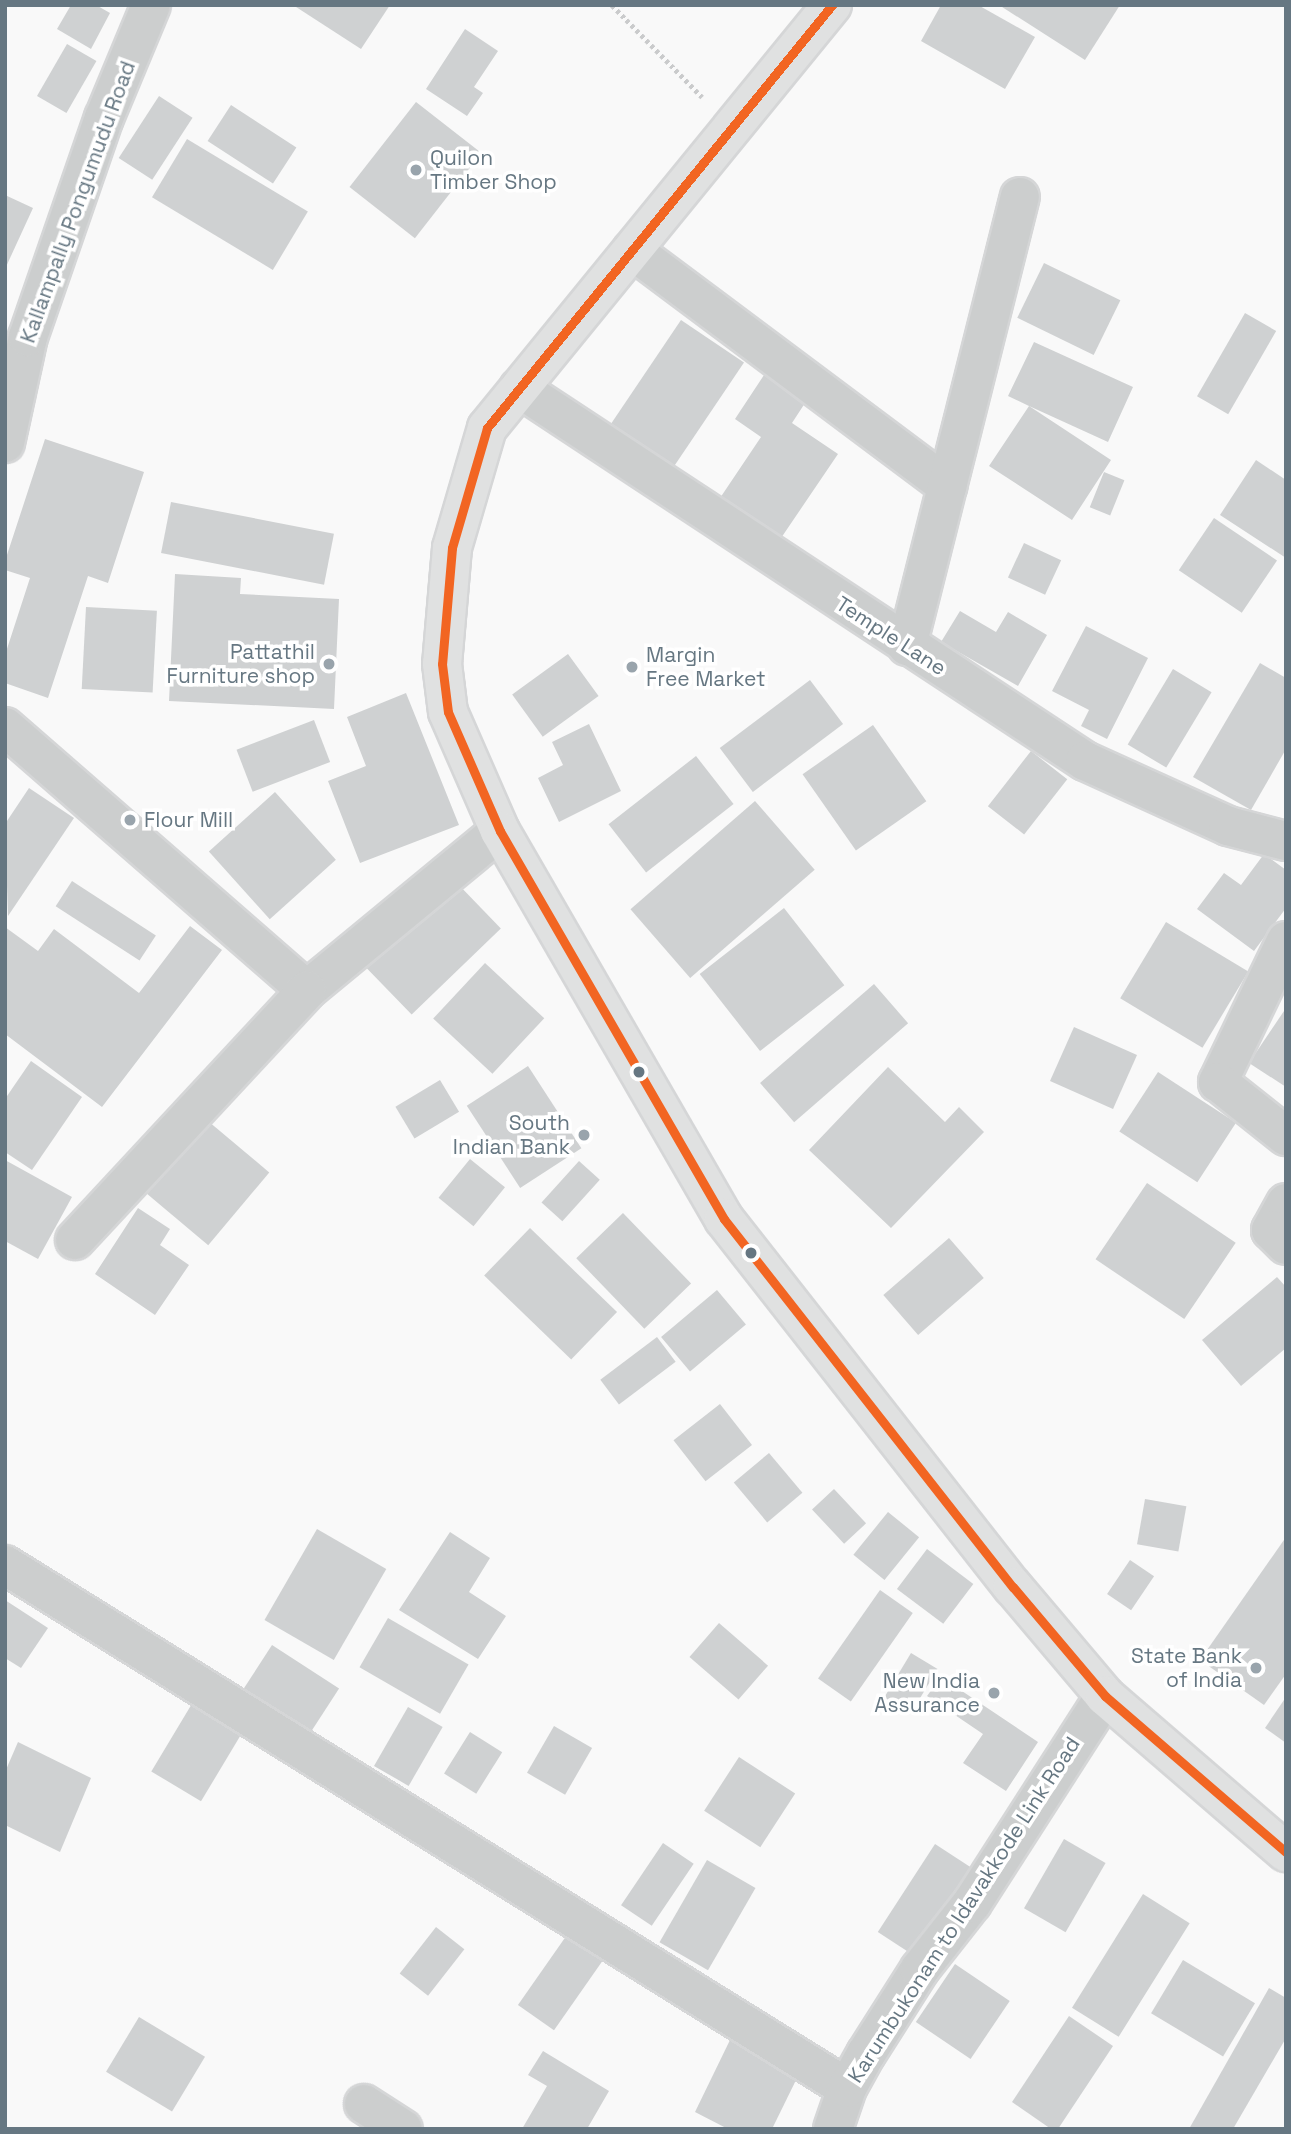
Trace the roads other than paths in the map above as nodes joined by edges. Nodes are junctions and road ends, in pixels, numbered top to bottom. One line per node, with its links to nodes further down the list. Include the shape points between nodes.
1 (151, 5): 6 (street, Kallampally Pongumudu Road, via 104,118 28,337)
2 (832, 5): 4 (main road)
3 (1020, 197): 7 (street)
4 (632, 250): 5 (main road); 7 (street)
5 (519, 388): 8 (street, Temple Lane); 10 (main road, via 487,428 452,548 442,664 448,712)
6 (5, 443)
7 (947, 486): 8 (street)
8 (906, 646): 11 (street, Temple Lane, via 1085,761 1228,826)
9 (8, 736): 13 (street)
10 (500, 831): 13 (street); 19 (main road, via 724,1219 1013,1587)
11 (1286, 841)
12 (1286, 941): 14 (street, via 1218,1083)
13 (307, 990): 16 (street)
14 (1286, 1136)
15 (1286, 1203): 17 (street, via 1271,1230)
16 (75, 1240)
17 (1286, 1245)
18 (5, 1565): 21 (street)
19 (1105, 1696): 20 (main road); 21 (street, Karumbukonam to Idavakkode Link Road, via 972,1903 920,1969)
20 (1286, 1852)
21 (847, 2088): 24 (street, Karumbukonam to Idavakkode Link Road)
22 (364, 2105): 23 (street)
23 (403, 2129)
24 (833, 2129)

